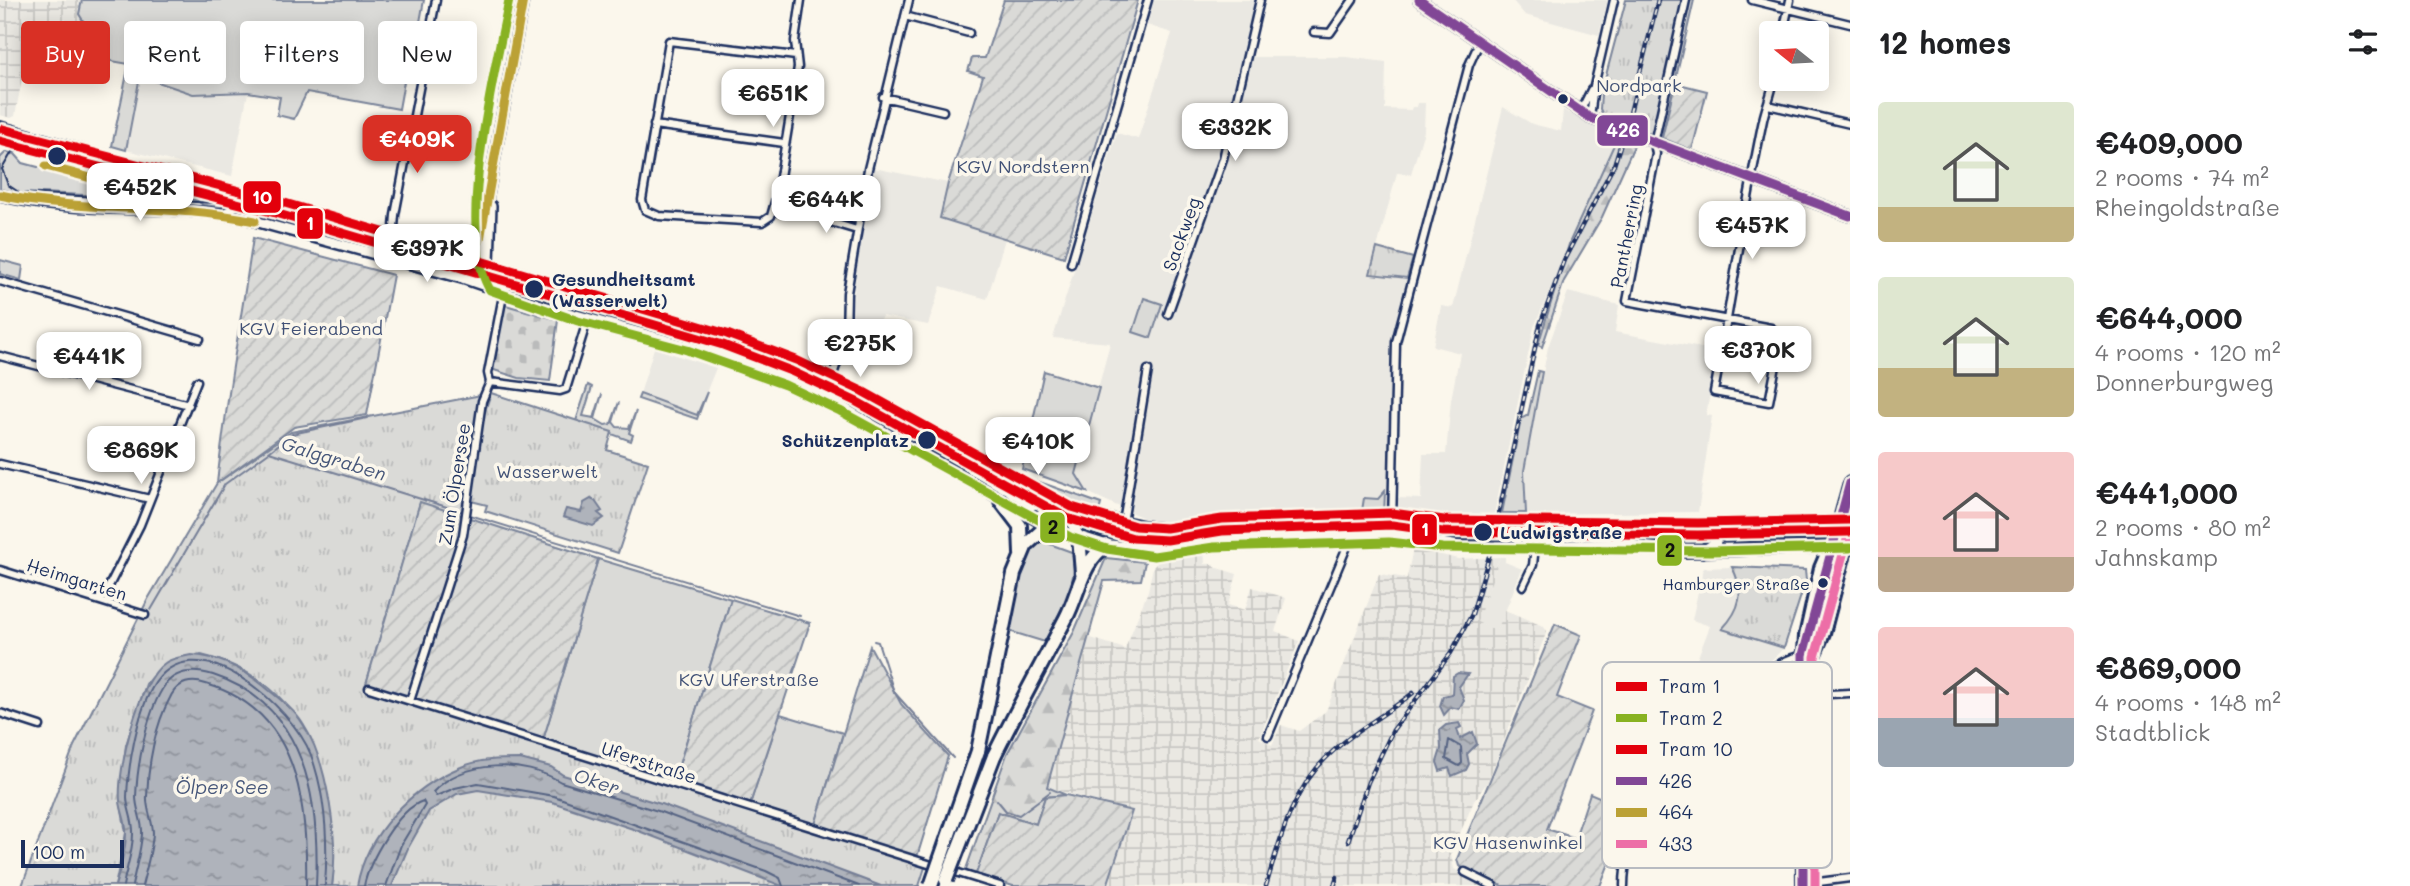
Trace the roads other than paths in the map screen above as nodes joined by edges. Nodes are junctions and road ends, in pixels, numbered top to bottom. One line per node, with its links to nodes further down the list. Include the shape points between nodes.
1 (436, 0): 43 (street)
2 (523, 0): 41 (main road)
3 (801, 0): 20 (street)
4 (909, 0): 14 (street)
5 (1148, 0): 44 (street)
6 (1260, 0): 50 (street, Sackweg, via 1223,159)
7 (1353, 0): 17 (street, via 1330,33)
8 (1419, 0): 19 (main road)
9 (1614, 0): 21 (street)
10 (1686, 0): 32 (street)
11 (1752, 0): 13 (street)
12 (1790, 0): 13 (street)
13 (1788, 9): 15 (street); 16 (street)
14 (905, 16): 18 (street); 23 (street)
15 (1786, 21)
16 (1850, 24)
17 (1314, 32)
18 (969, 33)
19 (1479, 43): 26 (main road); 72 (street, via 1468,65 1396,342)
20 (796, 56): 29 (street, via 672,40); 31 (street)
21 (1594, 86): 26 (street); 27 (street)
22 (1771, 91): 24 (street)
23 (883, 97): 25 (street); 40 (street)
24 (1768, 106): 28 (street); 33 (street)
25 (943, 111)
26 (1580, 111): 27 (main road)
27 (1590, 118): 32 (main road)
28 (1850, 124)
29 (654, 125): 31 (street); 35 (street, via 642,205 649,212 668,217 768,220)
30 (0, 127): 36 (main road)
31 (784, 143): 35 (street)
32 (1654, 143): 33 (main road); 52 (street, Pantherring, via 1656,154 1627,302)
33 (1753, 180): 39 (main road); 52 (street)
34 (0, 195): 38 (main road, via 50,203)
35 (777, 195): 37 (street)
36 (240, 197): 38 (street, via 232,211); 43 (main road)
37 (823, 210): 40 (street); 42 (street, via 827,221)
38 (217, 212): 47 (main road)
39 (1850, 216)
40 (858, 220): 42 (street)
41 (486, 223): 45 (main road); 45 (main road)
42 (857, 230): 58 (street, via 846,335)
43 (393, 240): 45 (main road)
44 (1070, 264)
45 (481, 266): 46 (main road); 47 (main road); 49 (main road)
46 (515, 274): 49 (street, Zum Ölpersee); 58 (main road, via 715,334)
47 (462, 278): 49 (main road)
48 (0, 281): 53 (street)
49 (499, 291): 51 (main road); 57 (street, Zum Ölpersee, via 488,373)
50 (1168, 314)
51 (588, 318): 57 (street, via 566,389); 64 (main road, via 692,346 789,382 892,434)
52 (1727, 320): 52 (street, via 1770,328 1778,334 1769,402 1714,392)
53 (200, 339)
54 (0, 356): 59 (street)
55 (1148, 370): 70 (street)
56 (197, 381): 59 (street)
57 (491, 382): 96 (street, Zum Ölpersee, via 482,401 463,535)
58 (831, 382): 63 (main road)
59 (189, 405): 62 (street)
60 (0, 464): 62 (street)
61 (1850, 483): 66 (main road)
62 (150, 499): 87 (street)
63 (1049, 499): 65 (main road); 68 (main road, via 1047,513)
64 (1001, 501): 68 (main road); 83 (highway, via 1020,526)
65 (1063, 504): 67 (main road); 69 (main road)
66 (1842, 512): 73 (main road); 78 (main road)
67 (1094, 515): 69 (main road); 70 (main road)
68 (1030, 517): 74 (main road)
69 (1071, 517): 74 (main road); 76 (main road)
70 (1122, 523): 72 (main road, via 1195,531)
71 (1536, 523): 72 (main road); 75 (main road); 80 (main road)
72 (1392, 525)
73 (1824, 525): 75 (main road); 78 (main road)
74 (1047, 526): 76 (main road); 83 (highway, via 1035,534)
75 (1718, 526): 82 (main road, via 1715,544)
76 (1079, 537): 79 (main road); 85 (highway)
77 (1351, 537): 79 (main road, via 1213,540 1153,551); 80 (main road, via 1392,536 1464,547); 99 (street)
78 (1845, 539): 81 (main road); 89 (main road, via 1824,634)
79 (1107, 545): 85 (highway)
80 (1535, 546): 82 (main road, via 1624,545); 86 (street, via 1533,565)
81 (1827, 548): 82 (main road); 89 (main road, via 1810,604)
82 (1702, 551)
83 (1021, 555): 104 (highway, bridge, via 978,751)
84 (0, 570): 87 (street, Heimgarten)
85 (1082, 573): 105 (highway, bridge, via 1071,608 994,756)
86 (1523, 586)
87 (99, 599): 88 (street, Heimgarten)
88 (145, 615)
89 (1808, 655): 90 (street); 91 (main road); 92 (main road)
90 (1782, 662)
91 (1808, 662)
92 (1808, 662)
93 (369, 688): 96 (street, Uferstraße)
94 (1850, 693): 95 (street)
95 (1832, 694)
96 (410, 701): 106 (street, Uferstraße)
97 (0, 713): 98 (street)
98 (40, 726)
99 (1268, 736)
100 (1626, 868): 108 (street)
101 (1465, 872): 107 (street)
102 (1850, 878): 103 (street)
103 (1806, 885)
104 (931, 886)
105 (944, 886)
106 (1000, 886)
107 (1493, 886)
108 (1625, 886)

